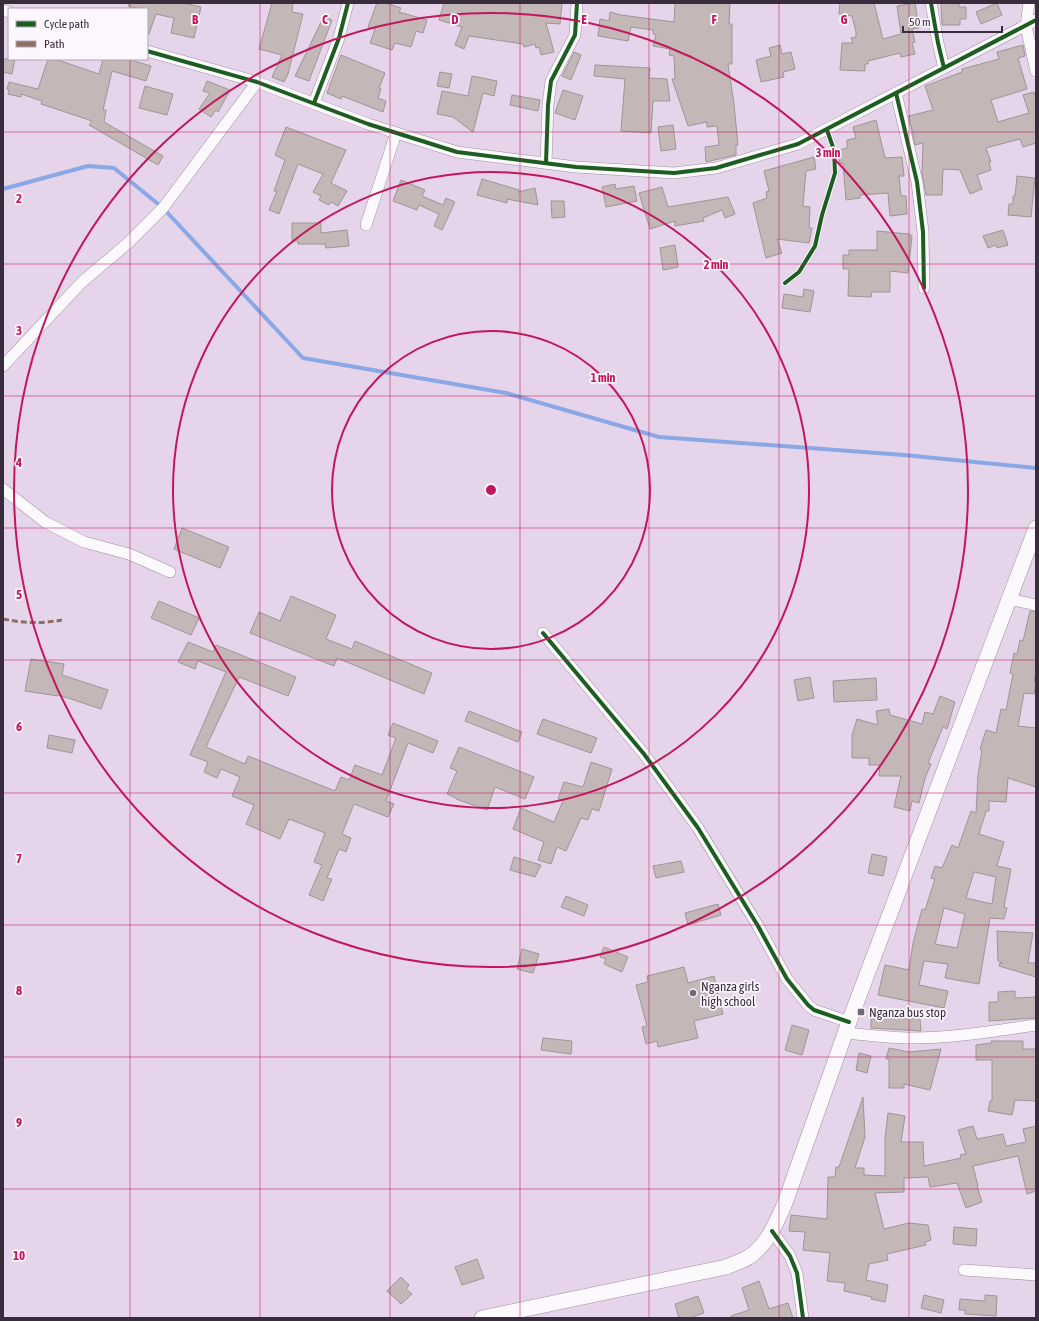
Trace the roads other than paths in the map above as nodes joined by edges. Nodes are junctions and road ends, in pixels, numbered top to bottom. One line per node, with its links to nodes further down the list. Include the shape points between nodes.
1 (348, 3): 11 (street, via 339,38)
2 (577, 3): 13 (street, via 575,35 551,81)
3 (931, 3): 7 (street)
4 (1029, 3): 5 (street)
5 (1031, 23): 7 (street); 8 (street)
6 (148, 51): 9 (street)
7 (944, 68): 10 (street)
8 (1036, 71)
9 (258, 82): 11 (street); 16 (street, via 163,208 128,243 82,282)
10 (896, 93): 13 (street, via 798,144 716,168 674,173); 15 (street, via 917,182 924,232)
11 (314, 103): 12 (street)
12 (396, 133): 13 (street, via 457,152); 14 (street)
13 (546, 163)
14 (366, 225)
15 (924, 288)
16 (3, 366)
17 (3, 489): 19 (street, via 45,522 84,542 128,554)
18 (1036, 528): 20 (main road)
19 (170, 572)
20 (1010, 599): 21 (street); 24 (main road)
21 (1036, 605)
22 (543, 633): 24 (street, via 644,754 698,828 787,979 814,1010)
23 (1036, 1025): 24 (street, via 934,1038 909,1038)
24 (848, 1028): 25 (main road, via 786,1203)
25 (772, 1232): 28 (main road, via 761,1247 748,1257 726,1267); 29 (street, via 790,1256 797,1273)
26 (964, 1270): 27 (street)
27 (1036, 1274)
28 (482, 1318)
29 (803, 1318)

